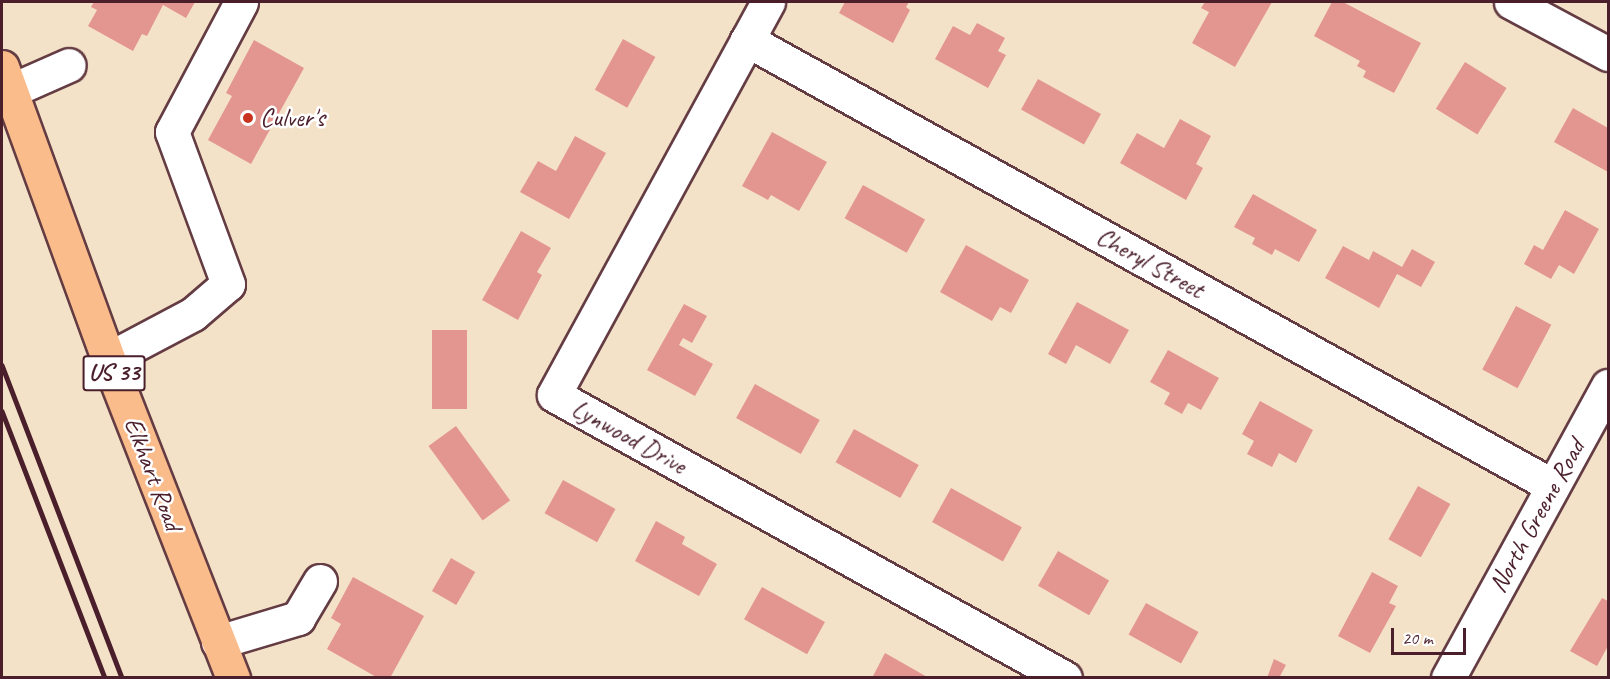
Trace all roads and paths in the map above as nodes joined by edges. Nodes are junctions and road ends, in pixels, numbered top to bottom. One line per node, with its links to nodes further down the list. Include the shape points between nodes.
1 (241, 2): 9 (street, via 172,132)
2 (260, 2): 9 (street)
3 (768, 2): 5 (street, Lynwood Drive)
4 (1511, 2): 6 (street)
5 (747, 40): 12 (street, Cheryl Street); 16 (street, Lynwood Drive, via 554,395)
6 (1608, 54)
7 (69, 65): 8 (street)
8 (6, 79): 10 (highway, Elkhart Road / US 33)
9 (177, 152): 10 (street, via 228,284 193,314)
10 (108, 359): 14 (highway, Elkhart Road / US 33)
11 (1608, 386): 12 (street, North Greene Road)
12 (1553, 486): 17 (street, North Greene Road)
13 (320, 580): 14 (street, via 298,618)
14 (218, 642): 15 (highway, Elkhart Road / US 33)
15 (233, 678)
16 (1065, 678)
17 (1449, 678)

